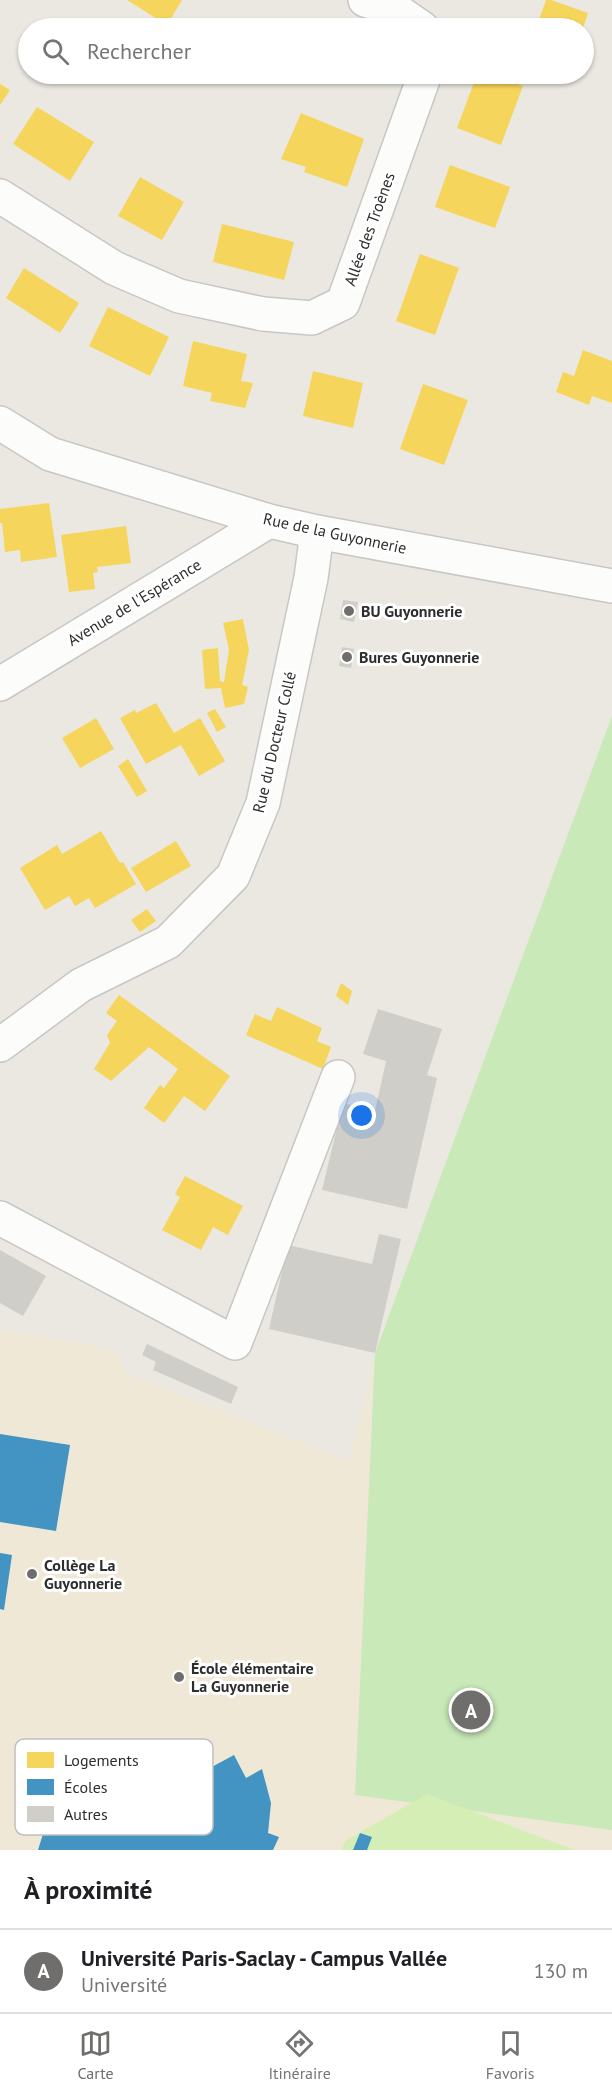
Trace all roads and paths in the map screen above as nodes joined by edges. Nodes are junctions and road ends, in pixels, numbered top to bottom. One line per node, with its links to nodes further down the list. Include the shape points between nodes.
1 (365, 0): 2 (street)
2 (408, 18)
3 (421, 84): 4 (street, Allée des Troènes, via 343,303 312,318 264,314 179,296 114,268)
4 (0, 196)
5 (0, 423): 6 (street, Rue de la Guyonnerie, via 50,454)
6 (269, 521): 7 (street, Rue de la Guyonnerie); 9 (street, Avenue de l'Espérance)
7 (317, 532): 8 (street, Rue de la Guyonnerie); 10 (street, Rue du Docteur Collé, via 311,578 263,803 233,876 168,942 81,985)
8 (612, 586)
9 (0, 684)
10 (0, 1045)
11 (338, 1077): 12 (street, via 235,1343)
12 (0, 1218)

